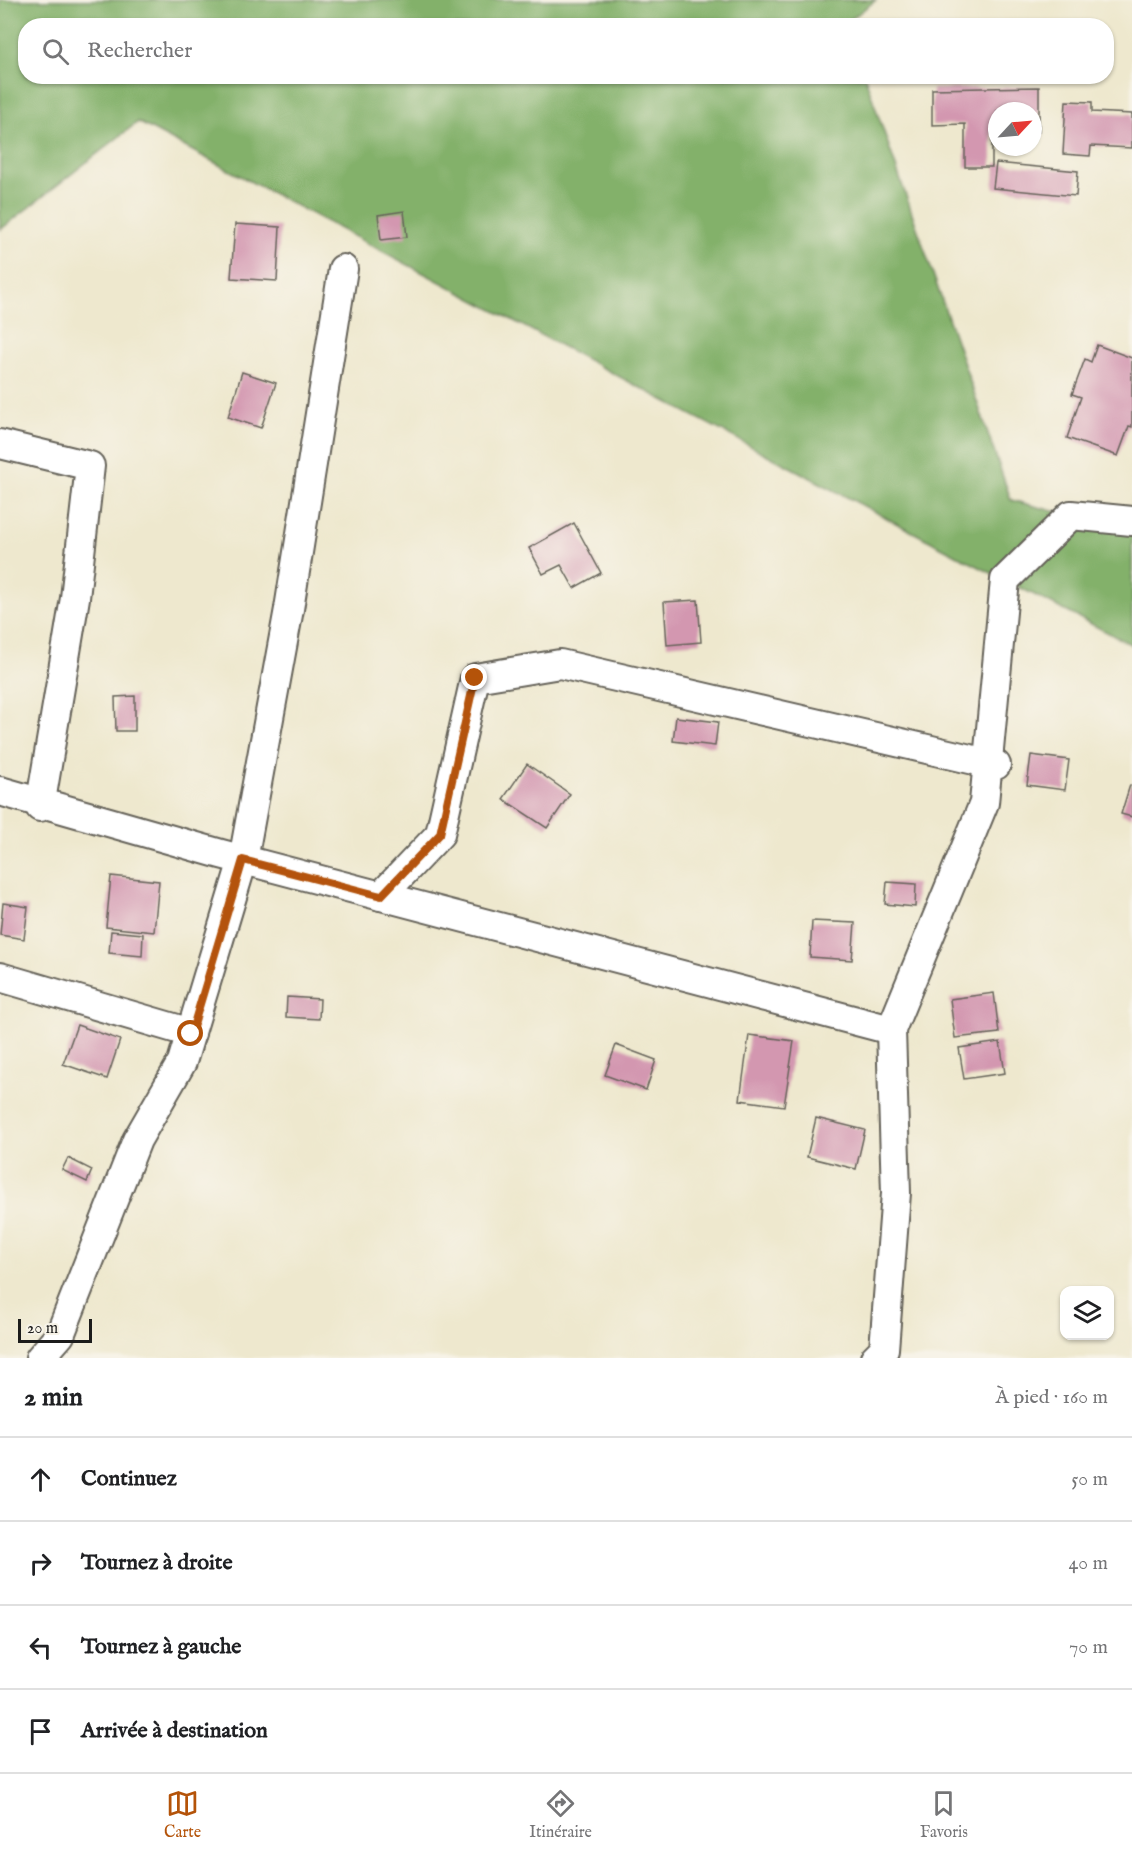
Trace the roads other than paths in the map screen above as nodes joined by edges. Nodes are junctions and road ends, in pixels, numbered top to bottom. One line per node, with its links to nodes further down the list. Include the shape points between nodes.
1 (343, 269): 7 (street, via 289,609)
2 (0, 444): 6 (street, via 90,466 75,598)
3 (1132, 521): 4 (street, via 1071,515 1005,579)
4 (992, 764): 8 (street, via 560,664 475,678 440,834); 10 (street, via 984,803)
5 (0, 791): 6 (street)
6 (40, 805): 7 (street)
7 (243, 860): 8 (street); 11 (street)
8 (381, 896): 10 (street)
9 (0, 977): 11 (street)
10 (891, 1030): 13 (street, via 896,1193 884,1349)
11 (191, 1034): 12 (street, via 183,1062 137,1140 60,1335)
12 (40, 1358)
13 (875, 1358)

